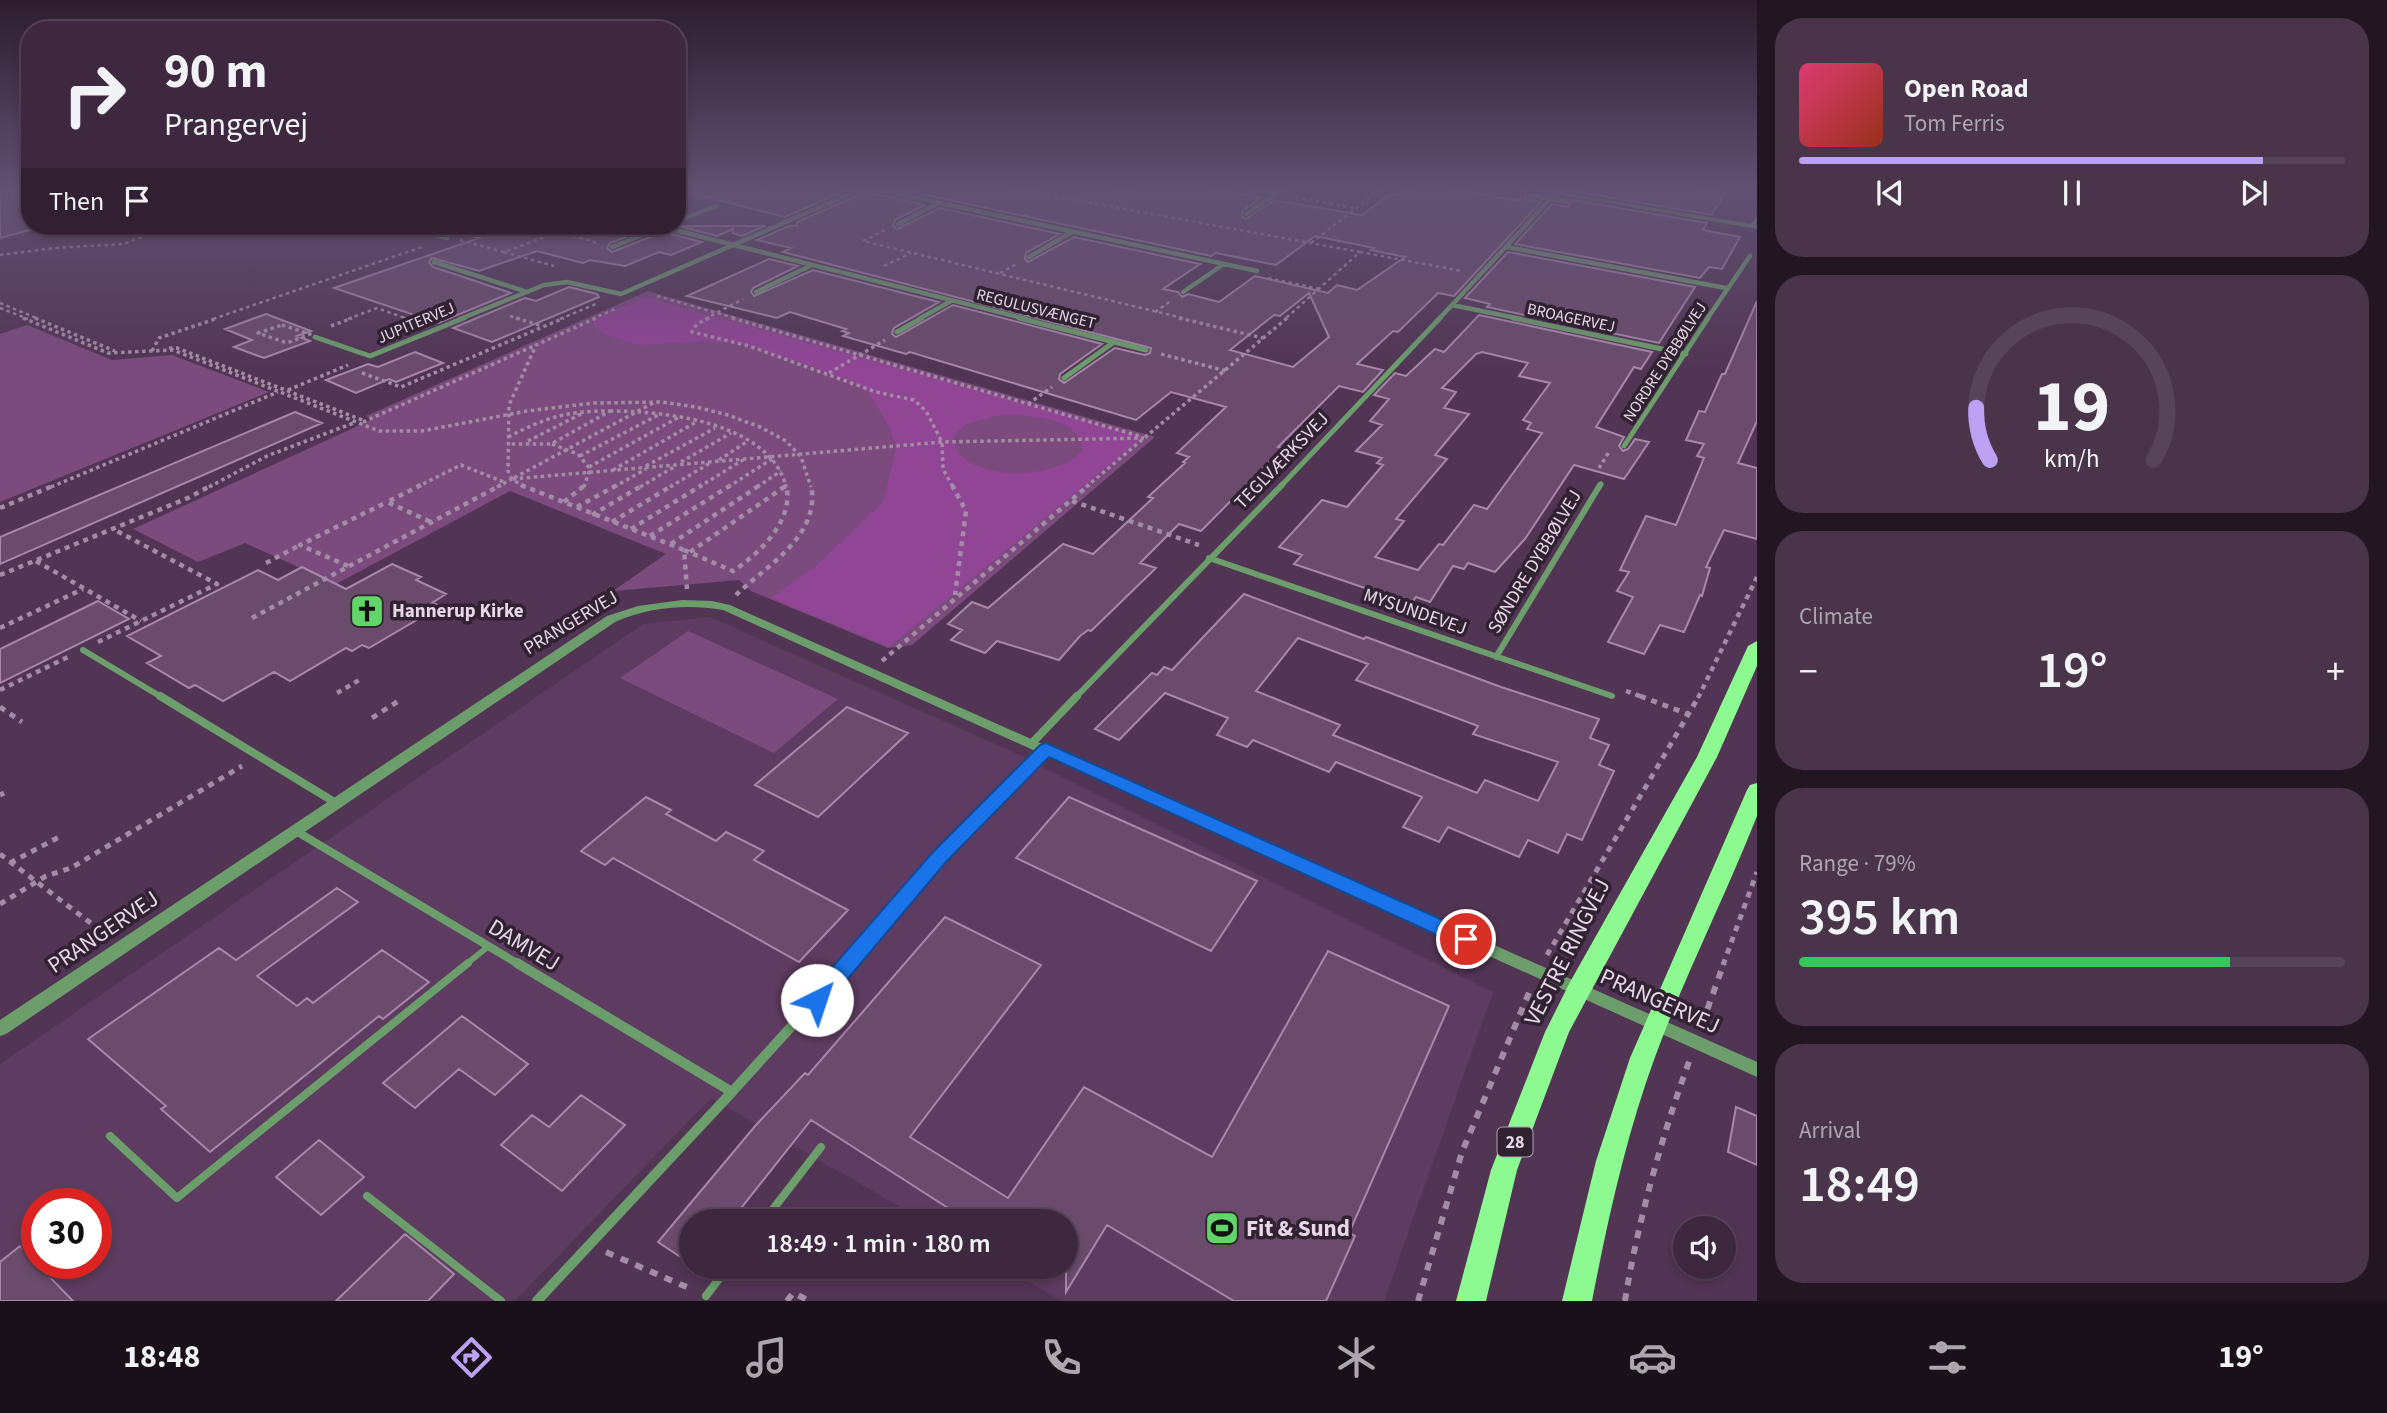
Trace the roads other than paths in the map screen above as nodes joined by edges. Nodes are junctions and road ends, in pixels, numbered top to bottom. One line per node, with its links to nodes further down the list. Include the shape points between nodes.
1 (726, 247): 13 (street, JUPITERVEJ, via 621,294 567,282)
2 (742, 247): 10 (street, REGULUSVÆNGET)
3 (1047, 247): 7 (street)
4 (1142, 247): 9 (street)
5 (1507, 247): 12 (street); 17 (street, TEGLVÆRKSVEJ)
6 (1750, 256): 12 (street, NORDRE DYBBØLVEJ)
7 (1029, 257)
8 (434, 262): 13 (street, JUPITERVEJ)
9 (1224, 264): 11 (street); 15 (street)
10 (813, 265): 14 (street); 16 (street, REGULUSVÆNGET)
11 (1258, 271)
12 (1726, 288): 22 (street, NORDRE DYBBØLVEJ)
13 (525, 291): 19 (street, JUPITERVEJ, via 370,356)
14 (757, 292)
15 (1183, 292)
16 (952, 301): 18 (street, REGULUSVÆNGET); 20 (street, REGULUSVÆNGET)
17 (1452, 305): 22 (street, BROAGERVEJ); 26 (street, TEGLVÆRKSVEJ)
18 (897, 332)
19 (312, 335)
20 (1114, 342): 21 (street, REGULUSVÆNGET); 23 (street, REGULUSVÆNGET)
21 (1146, 351)
22 (1686, 354): 24 (street, NORDRE DYBBØLVEJ)
23 (1064, 378)
24 (1624, 446)
25 (1601, 484): 29 (street, SØNDRE DYBBØLVEJ)
26 (1209, 558): 29 (street, MYSUNDEVEJ); 31 (street, TEGLVÆRKSVEJ)
27 (1757, 646): 36 (main road, VESTRE RINGVEJ / 28, via 1707,757)
28 (83, 650): 33 (street)
29 (1496, 657): 30 (street, MYSUNDEVEJ)
30 (1612, 696)
31 (1040, 745): 33 (street, PRANGERVEJ, via 726,607 688,603 631,610 611,620); 36 (street, PRANGERVEJ); 40 (street)
32 (1757, 790): 37 (main road)
33 (336, 803): 34 (street, PRANGERVEJ)
34 (296, 831): 35 (street, DAMVEJ); 38 (street, PRANGERVEJ)
35 (489, 946): 40 (street, DAMVEJ); 41 (lane, via 177,1198)
36 (1578, 989): 37 (street, PRANGERVEJ); 49 (main road, VESTRE RINGVEJ / 28, via 1504,1170)
37 (1656, 1024): 39 (street, PRANGERVEJ); 50 (main road, via 1597,1204)
38 (0, 1029)
39 (1757, 1070)
40 (732, 1092): 48 (street)
41 (110, 1136)
42 (821, 1147): 44 (lane)
43 (367, 1196): 47 (lane)
44 (773, 1209)
45 (719, 1279): 46 (lane)
46 (706, 1296)
47 (501, 1301)
48 (537, 1301)
49 (1471, 1301)
50 (1577, 1301)

